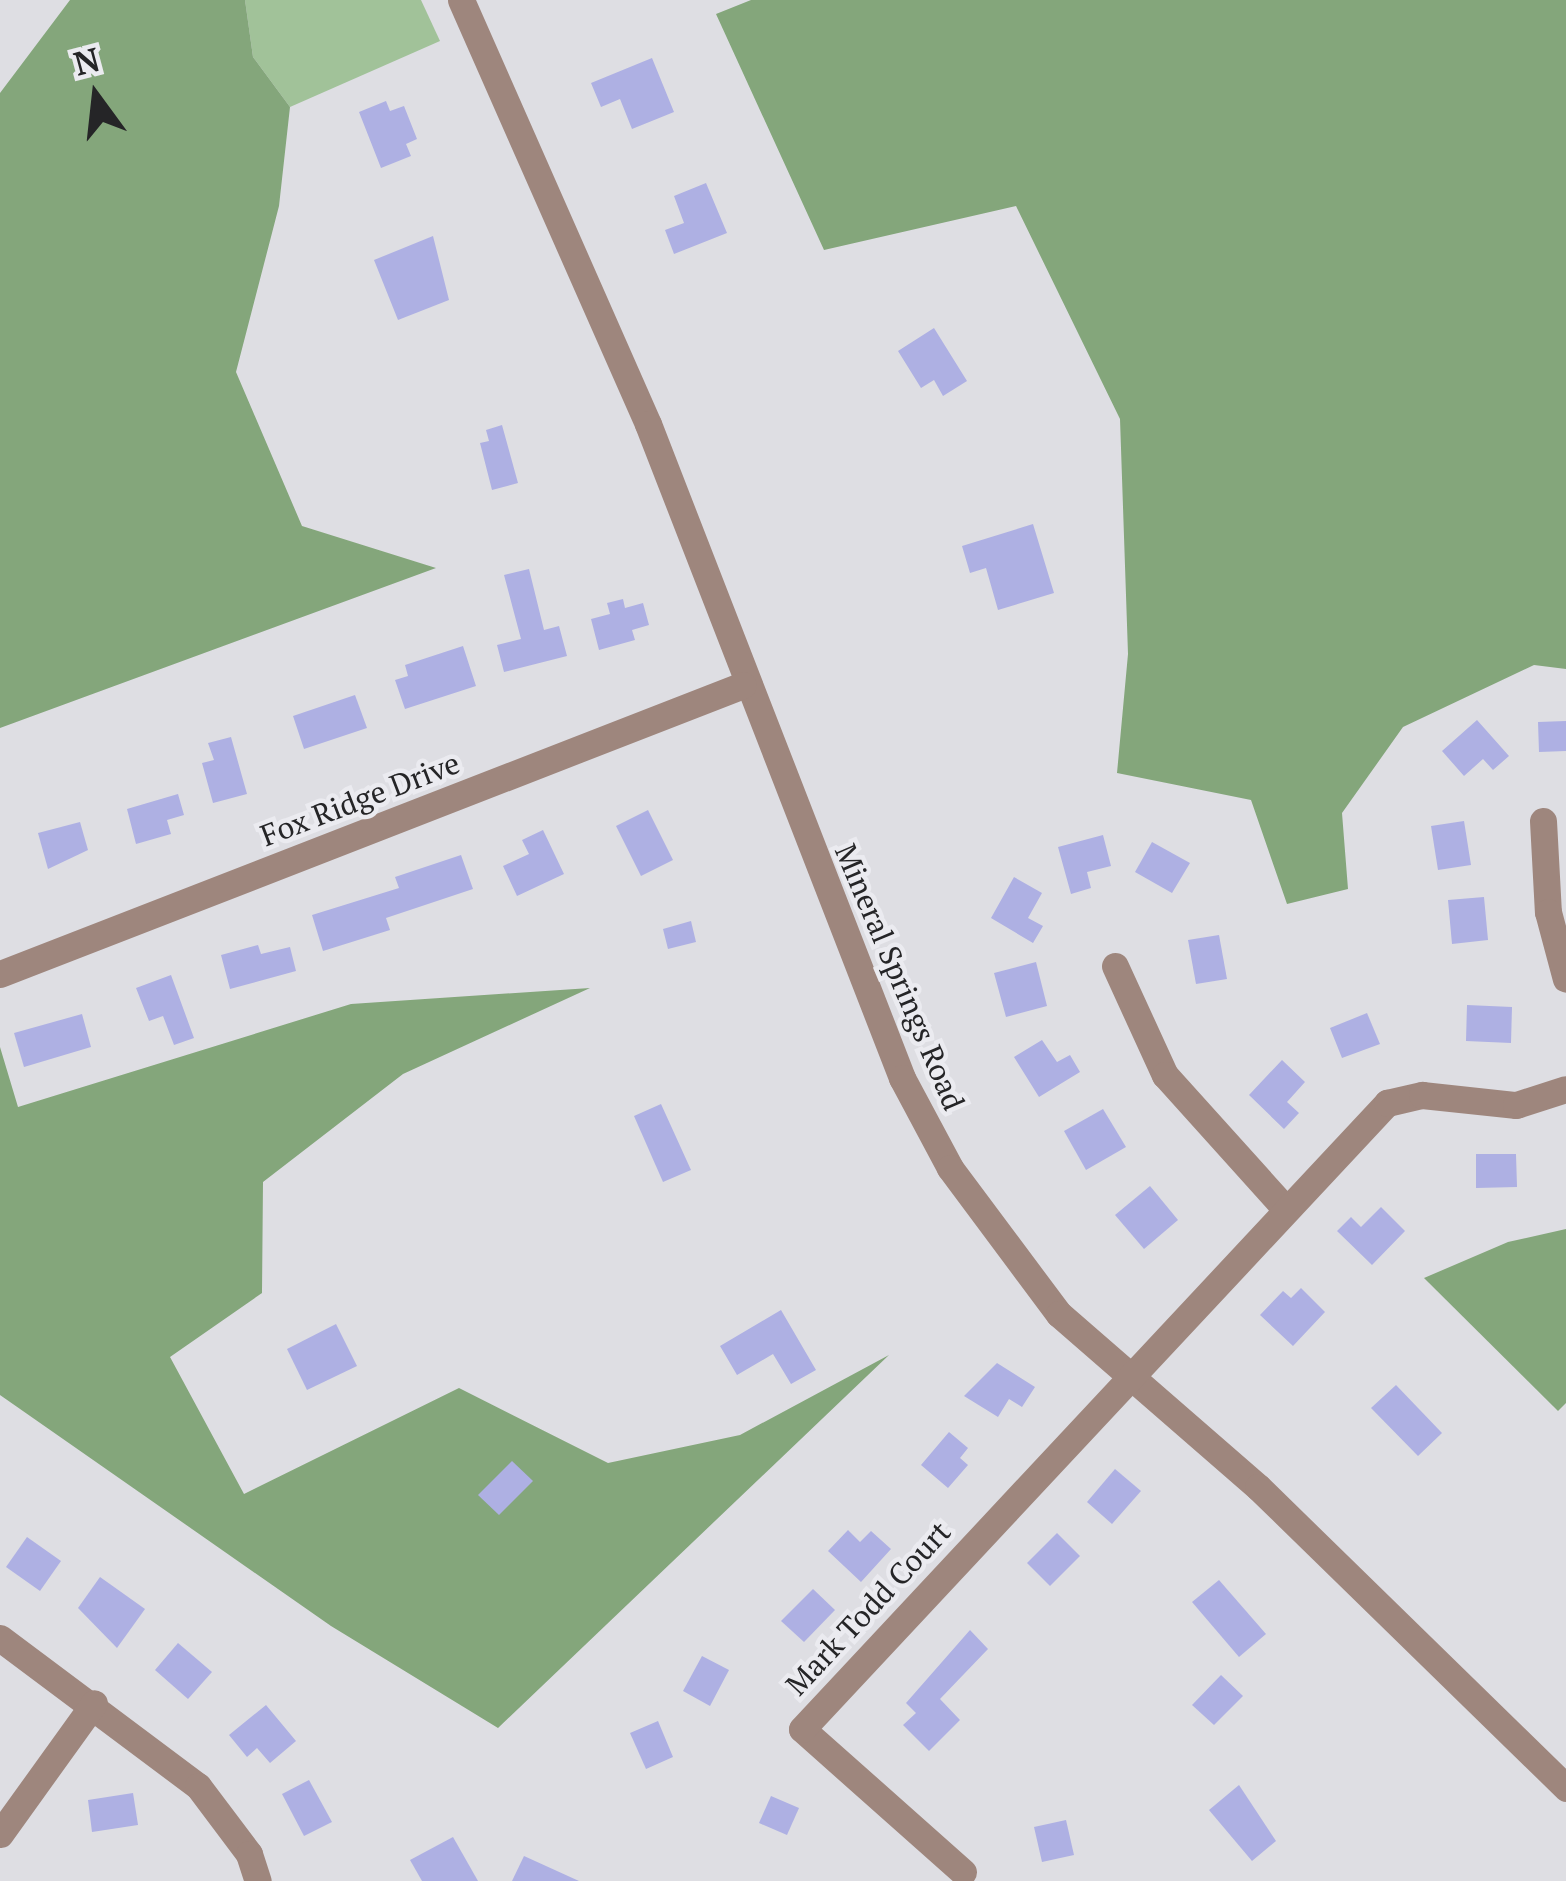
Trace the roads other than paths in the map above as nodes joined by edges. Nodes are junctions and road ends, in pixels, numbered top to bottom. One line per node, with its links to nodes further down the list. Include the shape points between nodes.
1 (461, 0): 2 (street, Mineral Springs Road, via 647,424)
2 (743, 685): 5 (street, Fox Ridge Drive); 9 (street, Mineral Springs Road, via 902,1078 950,1168 1059,1314)
3 (1543, 821): 6 (street, via 1548,912)
4 (1115, 965): 8 (street, via 1165,1075)
5 (0, 974)
6 (1566, 979)
7 (1566, 1089): 8 (street, via 1516,1105 1422,1096 1387,1103)
8 (1284, 1207): 9 (street)
9 (1130, 1372): 12 (street, Mineral Springs Road); 14 (street, Mark Todd Court, via 802,1729)
10 (0, 1638): 11 (street)
11 (94, 1703): 13 (street); 15 (street, via 198,1786 249,1855)
12 (1566, 1788)
13 (0, 1834)
14 (963, 1872)
15 (258, 1881)

